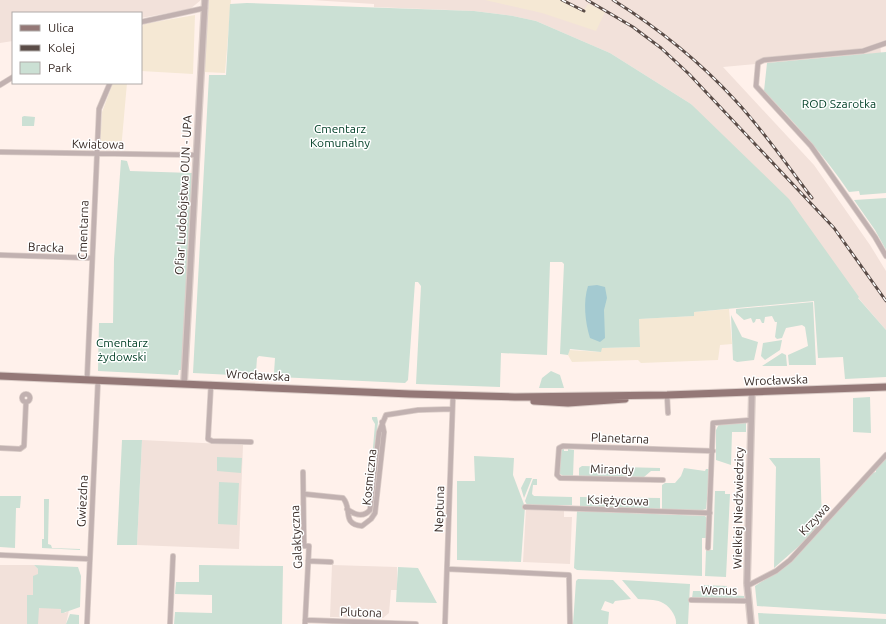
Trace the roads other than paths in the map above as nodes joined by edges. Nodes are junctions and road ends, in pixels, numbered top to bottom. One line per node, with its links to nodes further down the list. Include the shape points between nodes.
1 (205, 0): 2 (street, Ofiar Ludobójstwa OUN - UPA)
2 (205, 8): 3 (street); 10 (street, Ofiar Ludobójstwa OUN - UPA)
3 (142, 22)
4 (886, 43): 12 (street, via 863,51 764,60 758,64 756,86 812,146)
5 (12, 77): 7 (street)
6 (110, 84): 9 (street, Cmentarna, via 99,109)
7 (0, 85)
8 (0, 152): 9 (street, Kwiatowa)
9 (95, 154): 10 (street, Kwiatowa); 13 (street, Cmentarna)
10 (196, 155): 17 (street, Ofiar Ludobójstwa OUN - UPA)
11 (0, 255): 13 (street, Bracka)
12 (886, 256)
13 (92, 258): 15 (street, Cmentarna)
14 (0, 376): 15 (main road, Wrocławska)
15 (87, 380): 16 (main road, Wrocławska)
16 (98, 380): 17 (main road, Wrocławska); 42 (street, Gwiezdna)
17 (184, 383): 18 (main road, Wrocławska)
18 (211, 384): 22 (main road, Wrocławska); 28 (street, via 207,437 210,440)
19 (886, 387): 20 (main road, Wrocławska)
20 (752, 392): 21 (main road, Wrocławska); 27 (street, Wielkiej Niedźwiedzicy)
21 (667, 395): 22 (main road, Wrocławska); 25 (street)
22 (453, 396): 24 (street, Neptuna)
23 (26, 402): 29 (street, via 24,446 20,449)
24 (452, 409): 26 (street, via 394,413 386,415); 45 (street, Neptuna)
25 (668, 413)
26 (382, 420): 37 (street, via 370,510 367,514 354,515); 37 (street, Kosmiczna, via 384,432 375,513 366,524 357,526 350,521)
27 (751, 420): 30 (street, via 713,423); 46 (street, Wielkiej Niedźwiedzicy)
28 (251, 442)
29 (0, 448)
30 (713, 451): 33 (street, Planetarna, via 560,446 557,475); 38 (street)
31 (886, 455): 46 (street, Krzywa, via 790,560 772,574)
32 (303, 472): 35 (street, Galaktyczna)
33 (560, 478): 34 (street, Mirandy)
34 (663, 480)
35 (304, 494): 37 (street, Kosmiczna, via 343,498); 43 (street, Galaktyczna, via 304,546 309,546)
36 (525, 507): 38 (street, Księżycowa)
37 (347, 509)
38 (710, 513): 39 (street)
39 (708, 548)
40 (0, 555): 42 (street)
41 (172, 556): 51 (street)
42 (90, 559): 50 (street, Gwiezdna)
43 (308, 561): 44 (street); 49 (street, Galaktyczna)
44 (331, 562)
45 (447, 569): 53 (street, Neptuna); 54 (street, via 569,575)
46 (747, 586): 48 (street, Wielkiej Niedźwiedzicy)
47 (691, 600): 48 (street, Wenus)
48 (748, 601): 55 (street, Wielkiej Niedźwiedzicy)
49 (305, 622): 52 (street, Plutona)
50 (87, 624)
51 (170, 624)
52 (416, 624)
53 (445, 624)
54 (570, 624)
55 (751, 624)

